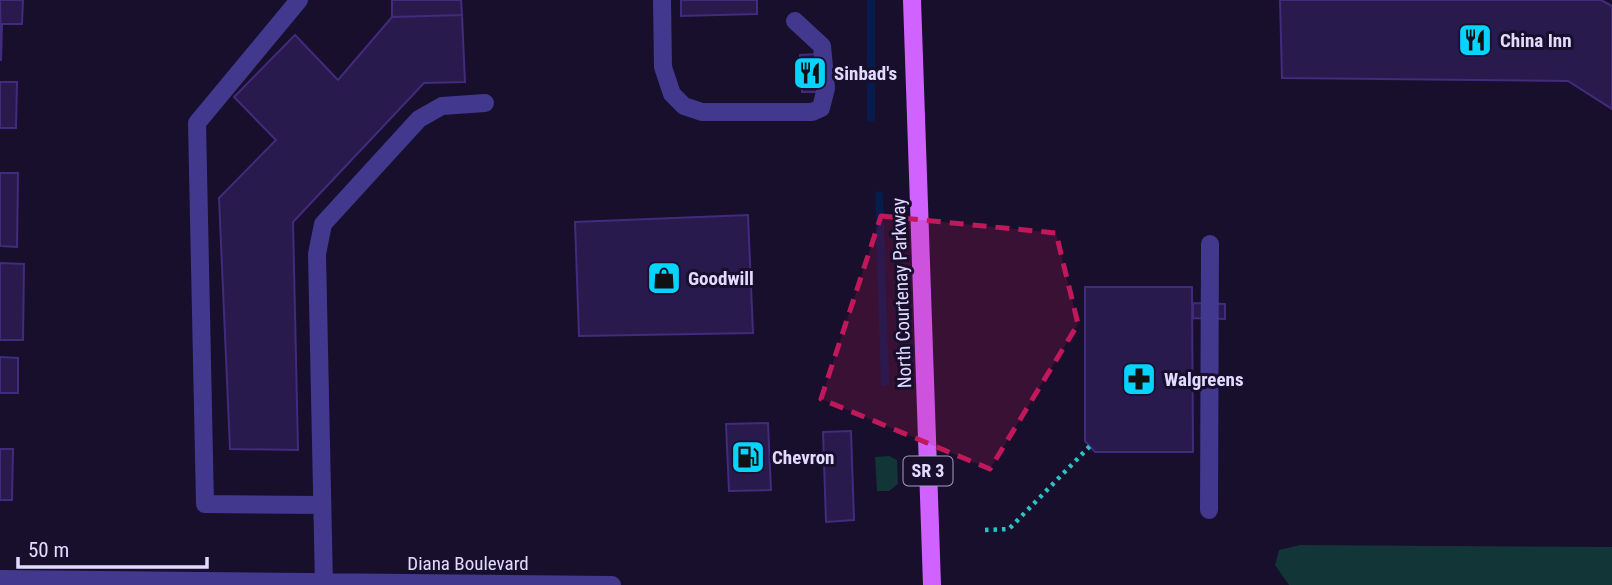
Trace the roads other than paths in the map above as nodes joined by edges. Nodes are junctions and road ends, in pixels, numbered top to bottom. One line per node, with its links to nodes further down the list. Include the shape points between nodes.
1 (299, 0): 7 (street, via 197,123 205,504)
2 (662, 0): 4 (street, via 663,67 672,94 684,106 702,112 812,112 821,107 826,88 822,46)
3 (912, 0): 13 (main road, North Courtenay Parkway / SR 3)
4 (795, 21)
5 (485, 103): 7 (street, via 442,106 419,118 323,224 317,254)
6 (1210, 244): 8 (street)
7 (322, 505): 11 (street)
8 (1209, 510)
9 (0, 579): 10 (street, Diana Boulevard)
10 (201, 583): 11 (street, Diana Boulevard)
11 (324, 584): 12 (street, Diana Boulevard)
12 (612, 585)
13 (932, 585)

